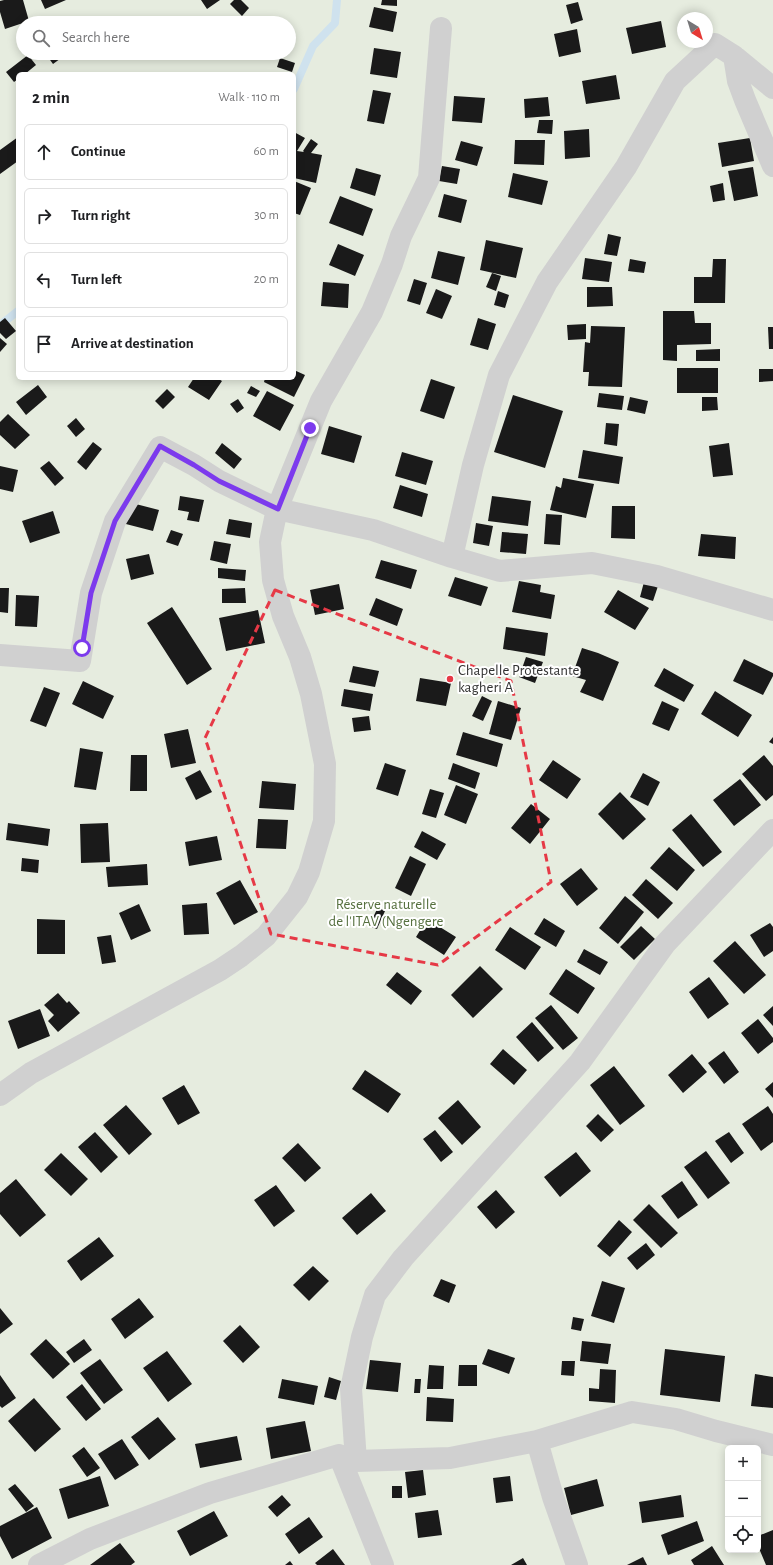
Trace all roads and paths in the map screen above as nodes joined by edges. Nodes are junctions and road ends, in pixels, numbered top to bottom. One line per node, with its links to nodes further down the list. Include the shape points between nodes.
1 (441, 28): 5 (street, via 429,178 401,236 372,312 322,401)
2 (734, 56): 3 (street); 4 (street, via 744,100); 6 (street, via 715,44 675,81 626,167 546,282 499,375 473,466)
3 (773, 88)
4 (773, 166)
5 (278, 509): 6 (street, via 373,530); 8 (street, via 219,481 160,446 115,521 91,593 80,661); 10 (street, via 270,542 273,580 311,694 325,764 324,821 309,872 297,897 266,936 241,956 220,970 31,1073)
6 (452, 557): 7 (street, via 500,571 592,563 657,576)
7 (773, 610)
8 (0, 655)
9 (773, 830): 13 (street, via 665,944 580,1062 403,1258 376,1296 362,1337 351,1389)
10 (0, 1095)
11 (538, 1441): 12 (street, via 632,1412 676,1419); 13 (street, via 450,1458); 16 (street, via 552,1497)
12 (773, 1445)
13 (348, 1458): 14 (street, via 210,1493 90,1539); 15 (street)
14 (39, 1565)
15 (383, 1565)
16 (577, 1565)

